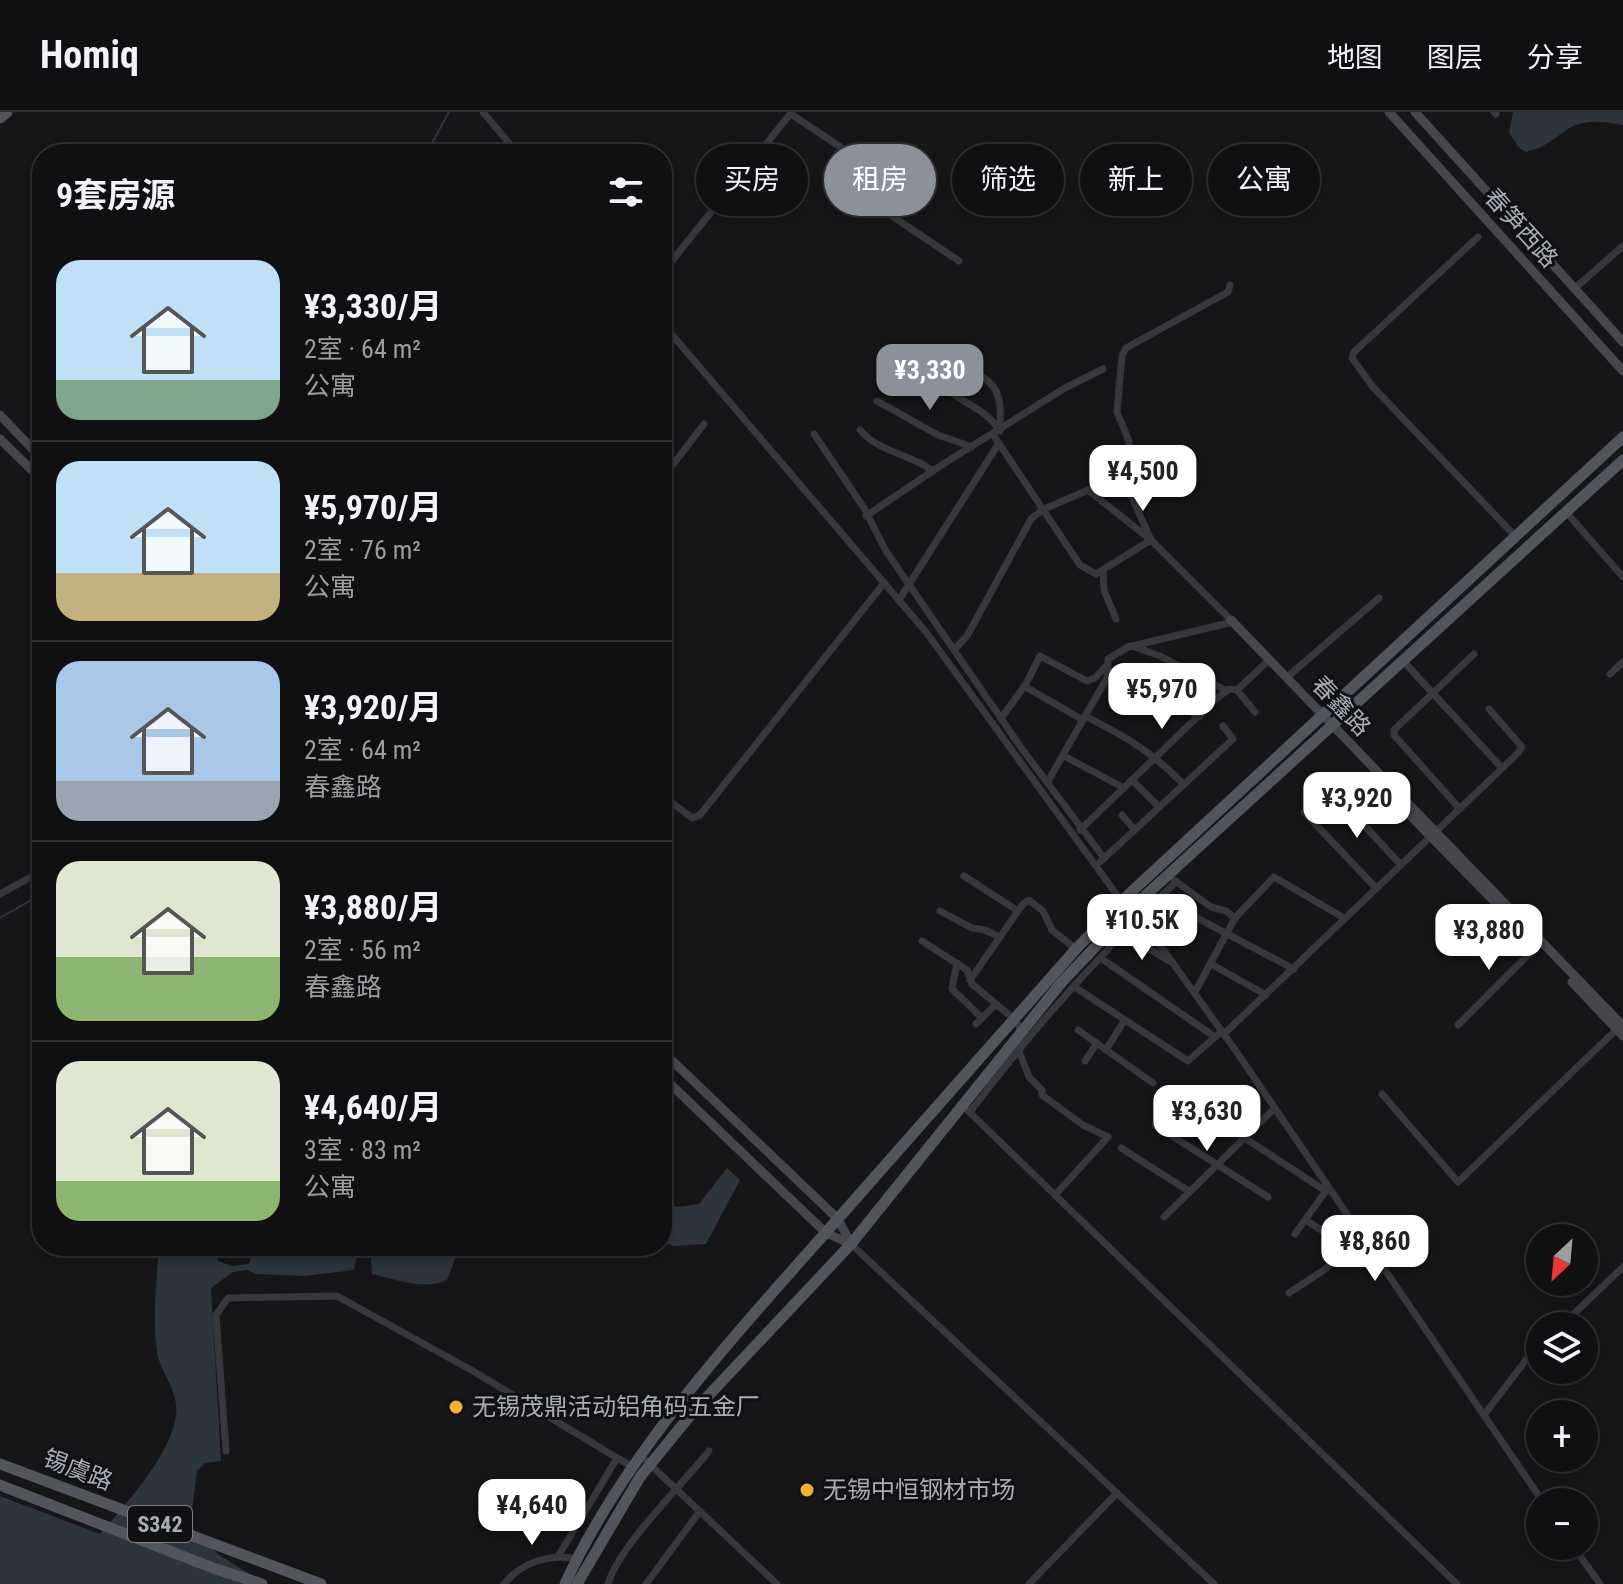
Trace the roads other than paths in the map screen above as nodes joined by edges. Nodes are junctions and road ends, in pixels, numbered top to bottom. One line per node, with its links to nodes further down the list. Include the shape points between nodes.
1 (7, 112): 6 (main road)
2 (483, 112): 7 (street)
3 (1389, 112): 9 (main road, 春笋西路)
4 (1415, 112): 8 (main road, 春笋西路)
5 (791, 113): 12 (street); 13 (street, via 896,184 889,207 892,216)
6 (0, 118)
7 (510, 144)
8 (1451, 152): 9 (main road); 15 (main road, 春笋西路)
9 (1436, 164): 20 (main road, 春笋西路)
10 (1478, 237): 41 (street, via 1352,358 1373,387)
11 (1623, 246): 15 (street)
12 (672, 261)
13 (959, 261)
14 (1230, 285): 36 (street, via 1228,292 1123,353 1117,412 1129,441)
15 (1574, 289): 17 (main road, 春笋西路)
16 (672, 335): 46 (street)
17 (1623, 342)
18 (956, 351): 27 (street, via 962,364 988,379 997,392)
19 (1103, 369): 27 (street, via 1065,388)
20 (1623, 371)
21 (941, 384): 27 (street, via 991,418)
22 (877, 401): 30 (street, via 938,435)
23 (0, 415): 31 (main road)
24 (704, 424): 33 (street)
25 (860, 430): 35 (street, via 894,455)
26 (814, 434): 40 (street)
27 (997, 437): 30 (street); 38 (street); 45 (street, via 924,564)
28 (1623, 437): 41 (main road)
29 (0, 439): 34 (main road)
30 (972, 447): 35 (street)
31 (32, 449)
32 (1623, 460): 39 (main road)
33 (672, 466)
34 (32, 470)
35 (933, 471): 40 (street)
36 (1128, 471): 37 (street); 42 (street, via 1131,495)
37 (1088, 490): 38 (street); 42 (street)
38 (1042, 510): 43 (street, via 1080,565 1096,574); 52 (street, via 1031,519 967,636)
39 (1566, 512): 44 (street); 55 (main road)
40 (866, 516): 45 (street)
41 (1516, 537): 70 (main road)
42 (1151, 540): 43 (street); 50 (street)
43 (1103, 571): 49 (street, via 1104,590)
44 (1623, 577)
45 (908, 581): 48 (street); 52 (street)
46 (884, 583): 48 (street); 80 (street, via 700,815 692,818)
47 (1379, 598): 60 (street)
48 (899, 600): 90 (street)
49 (1116, 619)
50 (1232, 621): 51 (street); 54 (main road, 春鑫路)
51 (1132, 646): 57 (street); 63 (street)
52 (954, 650): 68 (street)
53 (1474, 654): 64 (street)
54 (1269, 660): 60 (main road, 春鑫路); 62 (street)
55 (1403, 661): 64 (street); 70 (main road)
56 (1623, 662): 58 (street)
57 (1106, 665): 59 (street); 61 (street, via 1087,681 1040,656)
58 (1610, 674)
59 (1108, 676): 67 (street); 69 (street)
60 (1286, 678): 70 (main road, 春鑫路)
61 (1024, 686): 68 (street); 69 (street)
62 (1237, 690): 63 (street); 66 (street)
63 (1227, 691): 67 (street)
64 (1432, 694): 74 (street); 82 (street, via 1394,735)
65 (1489, 709): 74 (street, via 1522,747)
66 (1255, 712)
67 (1200, 716): 73 (street)
68 (1002, 717): 76 (street)
69 (1085, 719): 72 (street); 73 (street)
70 (1330, 723): 87 (main road, 春鑫路); 93 (main road); 97 (main road)
71 (1223, 726): 77 (street, via 1233,739)
72 (1064, 756): 76 (street); 78 (street)
73 (1157, 757): 75 (street); 77 (street)
74 (1502, 768): 82 (street)
75 (1132, 780): 78 (street); 81 (street)
76 (1047, 783): 86 (street)
77 (1182, 783): 81 (street)
78 (1124, 788): 86 (street)
79 (1336, 795): 89 (street)
80 (672, 803)
81 (1158, 806): 85 (street)
82 (1460, 809): 87 (street)
83 (1304, 812): 94 (street)
84 (1122, 815): 85 (street)
85 (1134, 829): 88 (street)
86 (1080, 830): 88 (street)
87 (1432, 835): 89 (street); 107 (main road, 春鑫路)
88 (1104, 858): 90 (street)
89 (1401, 865): 94 (street)
90 (1096, 866): 97 (street)
91 (32, 876): 95 (street)
92 (964, 876): 99 (street)
93 (1172, 878): 96 (street); 101 (street); 125 (main road, via 1061,983)
94 (1376, 888): 102 (street)
95 (0, 894)
96 (1159, 898): 100 (street); 103 (street)
97 (1122, 902): 108 (main road)
98 (940, 911): 105 (street)
99 (1018, 911): 105 (street); 108 (street, via 1034,901 1052,930)
100 (1140, 917): 104 (street); 111 (street)
101 (1235, 918): 102 (street, via 1274,877); 103 (street)
102 (1344, 918): 113 (street)
103 (1230, 933): 112 (street); 113 (street)
104 (1125, 934): 109 (street); 111 (street)
105 (1000, 937): 114 (street)
106 (922, 941): 110 (street)
107 (1540, 944): 121 (street); 122 (main road, 春鑫路)
108 (1076, 949): 119 (main road)
109 (1102, 959): 115 (street); 126 (street)
110 (957, 963): 114 (street); 118 (street, via 952,989 979,1021)
111 (1174, 964): 116 (street)
112 (1211, 964): 116 (street); 117 (street)
113 (1294, 969): 117 (street)
114 (970, 980): 118 (street)
115 (1076, 988): 120 (street); 125 (street)
116 (1195, 992): 124 (street)
117 (1266, 995): 124 (street)
118 (995, 1005): 119 (street)
119 (1014, 1019): 125 (street); 147 (main road)
120 (1124, 1021): 126 (street, via 1188,1061); 128 (street)
121 (1458, 1025)
122 (1621, 1028): 134 (street, via 1458,1182)
123 (1078, 1030): 127 (street)
124 (1223, 1033): 126 (street); 137 (street)
125 (1025, 1036): 129 (street); 136 (main road)
126 (1215, 1037)
127 (1097, 1043): 128 (street); 131 (street)
128 (1106, 1050): 132 (street)
129 (1019, 1051): 136 (street); 144 (street, via 1042,1095 1108,1137)
130 (672, 1061): 147 (main road)
131 (1085, 1061)
132 (1153, 1083)
133 (672, 1086): 149 (main road)
134 (1382, 1094)
135 (1182, 1097): 139 (street)
136 (966, 1108): 144 (street); 152 (main road)
137 (1275, 1108): 139 (street); 142 (street)
138 (1155, 1125): 141 (street)
139 (1246, 1138): 141 (street); 142 (street)
140 (1121, 1148): 143 (street)
141 (1216, 1165): 143 (street); 145 (street)
142 (1328, 1188): 148 (street); 151 (street)
143 (1187, 1190): 146 (street)
144 (1055, 1195): 183 (street)
145 (1268, 1197)
146 (1164, 1217)
147 (838, 1219): 149 (main road); 152 (main road)
148 (1307, 1221): 150 (street); 153 (street)
149 (826, 1233): 152 (main road); 162 (main road, via 747,1321)
150 (1295, 1234)
151 (1361, 1236): 153 (street); 158 (street)
152 (851, 1244): 162 (main road); 168 (street)
153 (1348, 1247): 155 (street)
154 (1623, 1267): 156 (street)
155 (1289, 1293)
156 (1576, 1312)
157 (1526, 1360): 158 (street)
158 (1484, 1415): 167 (street)
159 (226, 1451): 161 (street, via 216,1315 220,1305 244,1295 325,1293 431,1348)
160 (709, 1451): 166 (street)
161 (617, 1458): 164 (street); 170 (street)
162 (646, 1460): 164 (main road); 166 (street); 177 (main road)
163 (0, 1464): 174 (main road, 锡虞路 / S342)
164 (634, 1468): 171 (main road)
165 (0, 1485): 173 (main road, 锡虞路 / S342)
166 (676, 1487): 169 (street); 178 (street)
167 (1534, 1488)
168 (1117, 1493): 181 (street); 182 (street)
169 (700, 1511): 179 (street); 180 (street)
170 (559, 1555): 171 (street); 175 (street, via 515,1571)
171 (578, 1559): 176 (main road)
172 (1583, 1560): 184 (street)
173 (262, 1584)
174 (321, 1584)
175 (504, 1584)
176 (565, 1584)
177 (577, 1584)
178 (608, 1584)
179 (646, 1584)
180 (777, 1584)
181 (1029, 1584)
182 (1214, 1584)
183 (1457, 1584)
184 (1600, 1584)

